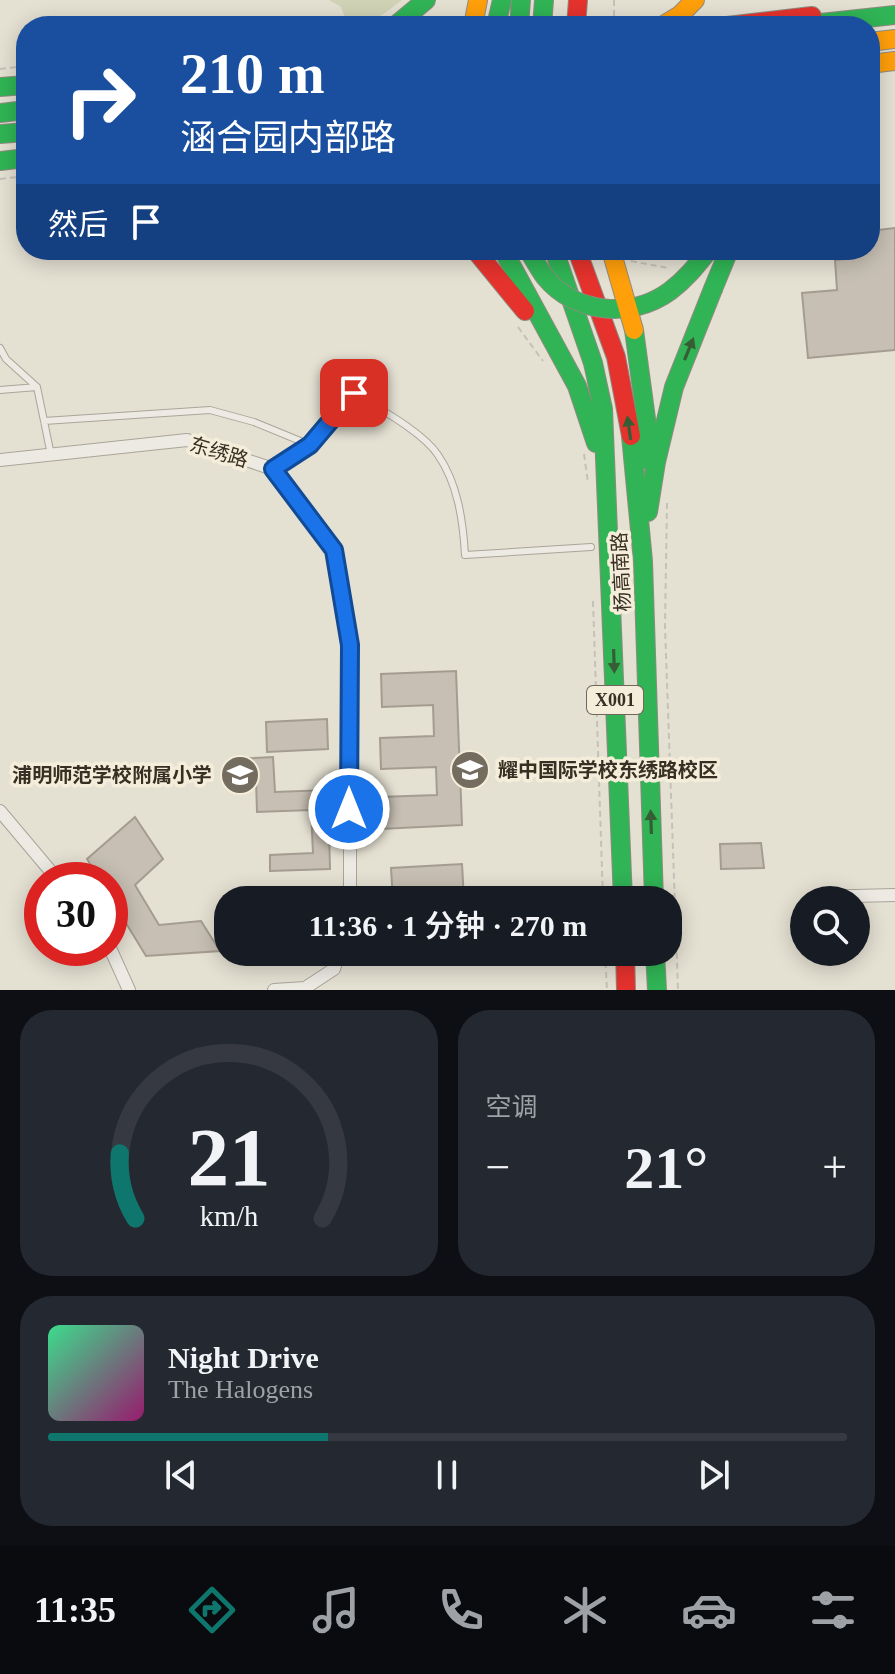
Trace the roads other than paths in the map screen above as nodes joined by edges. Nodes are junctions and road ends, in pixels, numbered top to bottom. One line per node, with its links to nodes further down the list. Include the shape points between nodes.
1 (426, 0): 4 (main road)
2 (695, 0): 5 (main road)
3 (895, 7): 6 (main road)
4 (407, 16)
5 (678, 16)
6 (815, 16)
7 (484, 260): 15 (main road)
8 (509, 260): 15 (main road)
9 (534, 260): 13 (main road, bridge, via 549,283 568,298 605,311 651,303 671,292)
10 (557, 260): 24 (main road, 杨高南路 / X001, via 603,409)
11 (581, 260): 26 (main road, 杨高南路 / X001, one-way to 11, via 626,404 616,357)
12 (614, 260): 26 (main road, bridge, via 634,330 647,426)
13 (701, 260)
14 (725, 260): 26 (main road, one-way to 14, bridge, via 666,418)
15 (555, 344): 24 (main road, via 588,413)
16 (0, 348): 17 (lane)
17 (37, 387): 18 (lane); 19 (lane)
18 (0, 390)
19 (44, 421): 20 (lane, via 210,410); 21 (lane)
20 (310, 445): 23 (lane); 25 (lane, via 354,393 438,454 462,510 465,555)
21 (51, 455): 22 (street, 东绣路); 23 (street, 东绣路, via 187,440)
22 (0, 460)
23 (273, 469): 29 (street, 东绣路, via 334,550 350,645)
24 (608, 500): 30 (main road, 杨高南路 / X001, one-way to 30)
25 (591, 547)
26 (643, 561): 31 (main road, 杨高南路 / X001, one-way to 26)
27 (0, 811): 28 (street)
28 (43, 862)
29 (350, 886)
30 (622, 886)
31 (654, 886)
32 (895, 895): 33 (street)
33 (870, 896)
34 (118, 966): 38 (street)
35 (335, 966): 39 (street, via 305,988)
36 (625, 966): 40 (main road)
37 (656, 966): 41 (main road)
38 (129, 990)
39 (274, 990)
40 (626, 990)
41 (657, 990)

